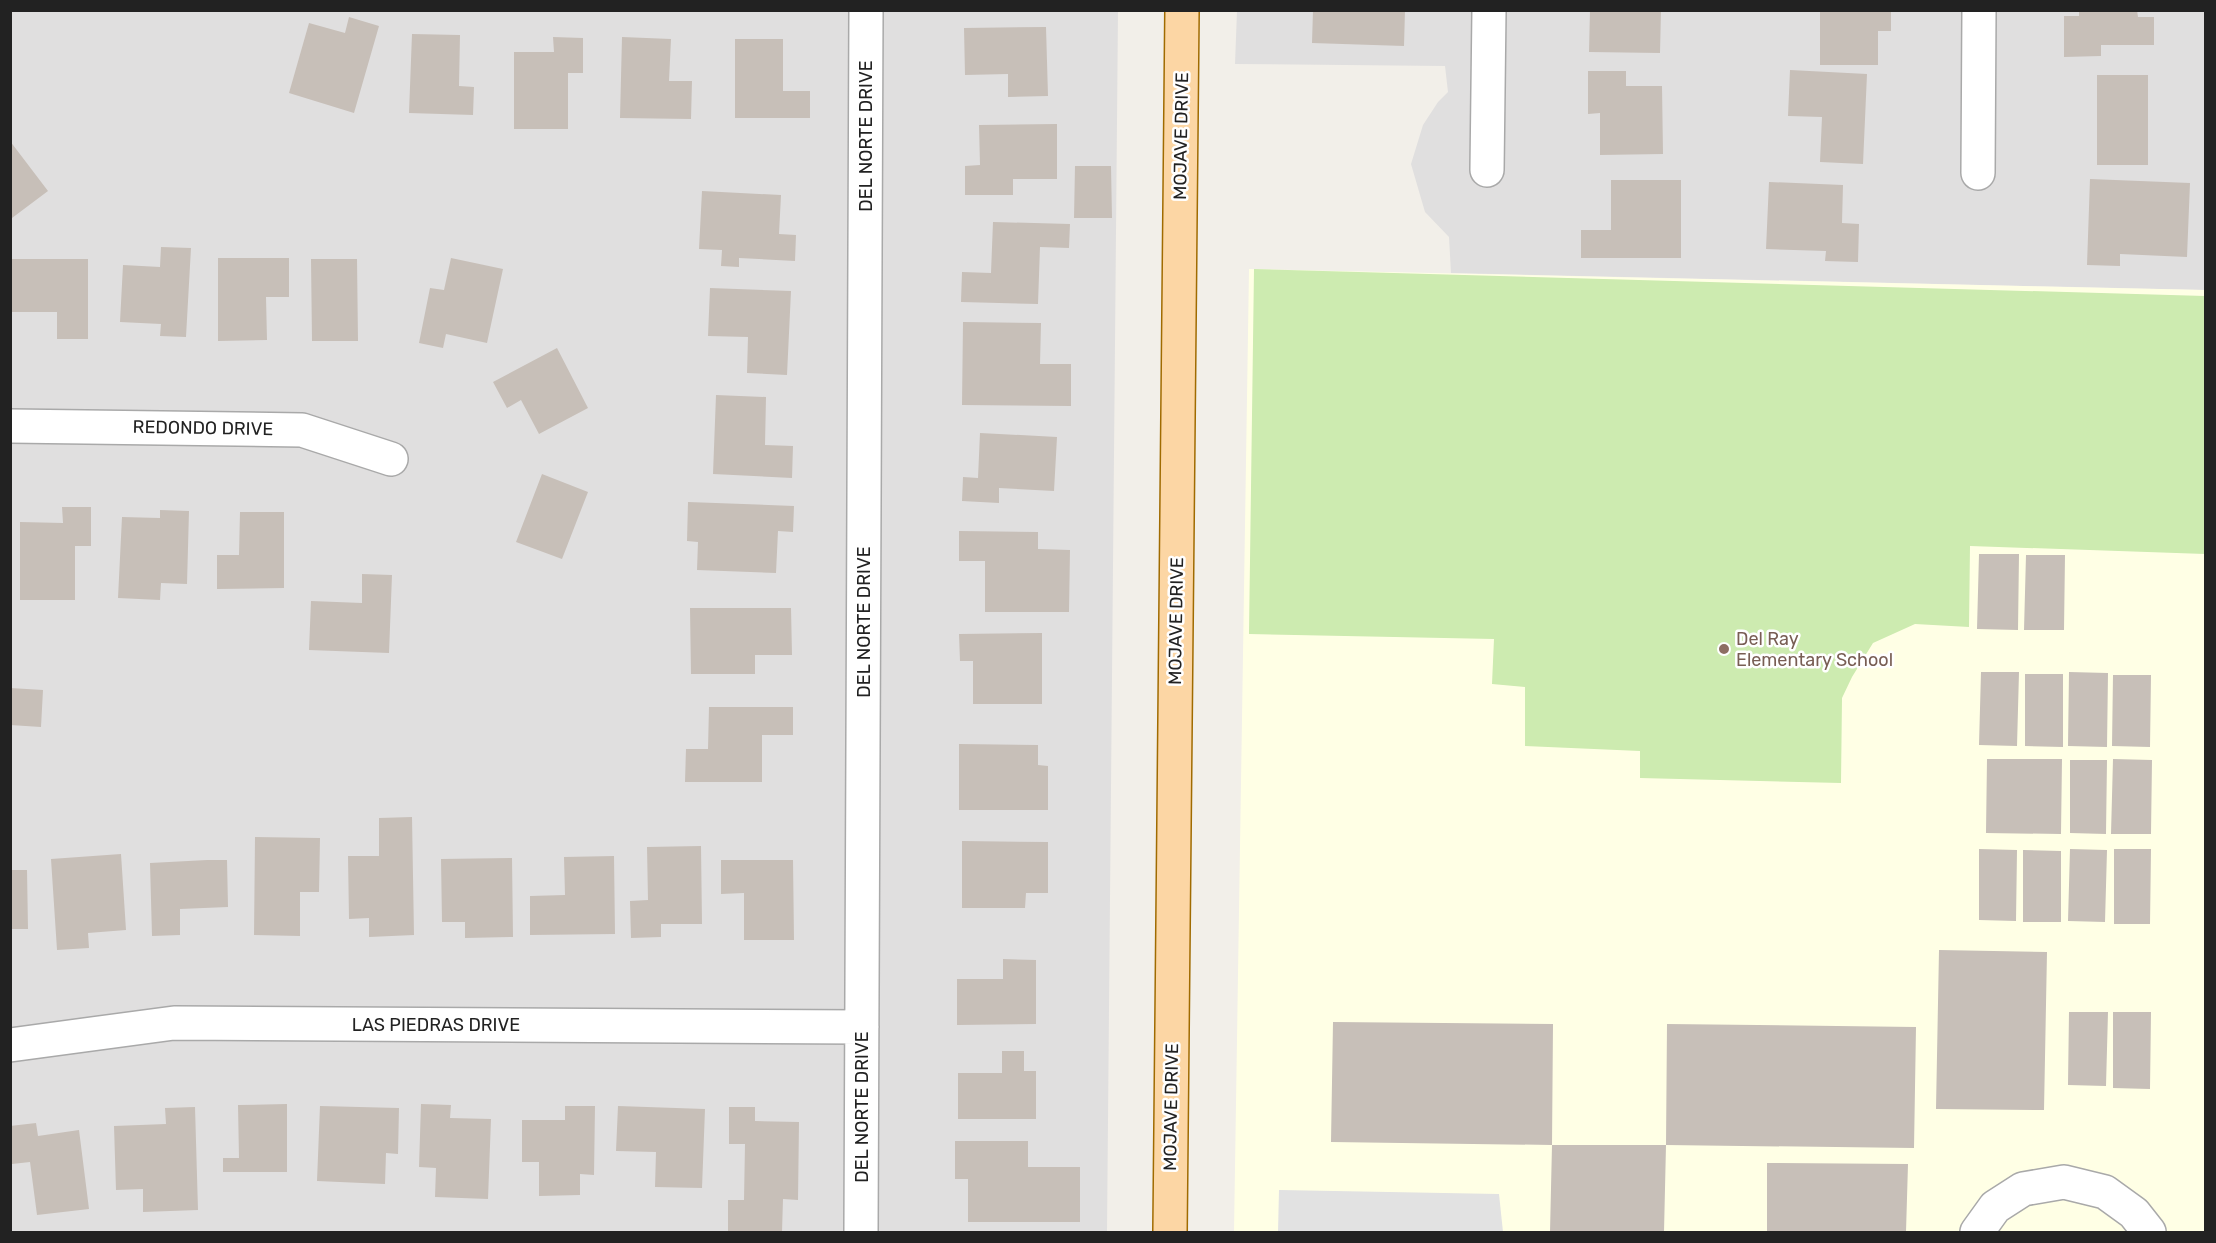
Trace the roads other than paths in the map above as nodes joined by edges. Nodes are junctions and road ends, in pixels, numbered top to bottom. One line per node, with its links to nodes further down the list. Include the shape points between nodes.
1 (866, 10): 9 (street, DEL NORTE DRIVE)
2 (1182, 10): 12 (main road, MOJAVE DRIVE)
3 (1489, 10): 5 (street)
4 (1978, 10): 6 (street)
5 (1487, 170)
6 (1978, 173)
7 (10, 426): 8 (street, REDONDO DRIVE, via 302,430)
8 (391, 459)
9 (862, 1027): 10 (street, LAS PIEDRAS DRIVE, via 174,1023); 11 (street, DEL NORTE DRIVE)
10 (10, 1045)
11 (861, 1233)
12 (1170, 1233)
13 (1977, 1233): 14 (street, via 1995,1207 2023,1189 2064,1182 2105,1192 2134,1213)
14 (2149, 1233)

